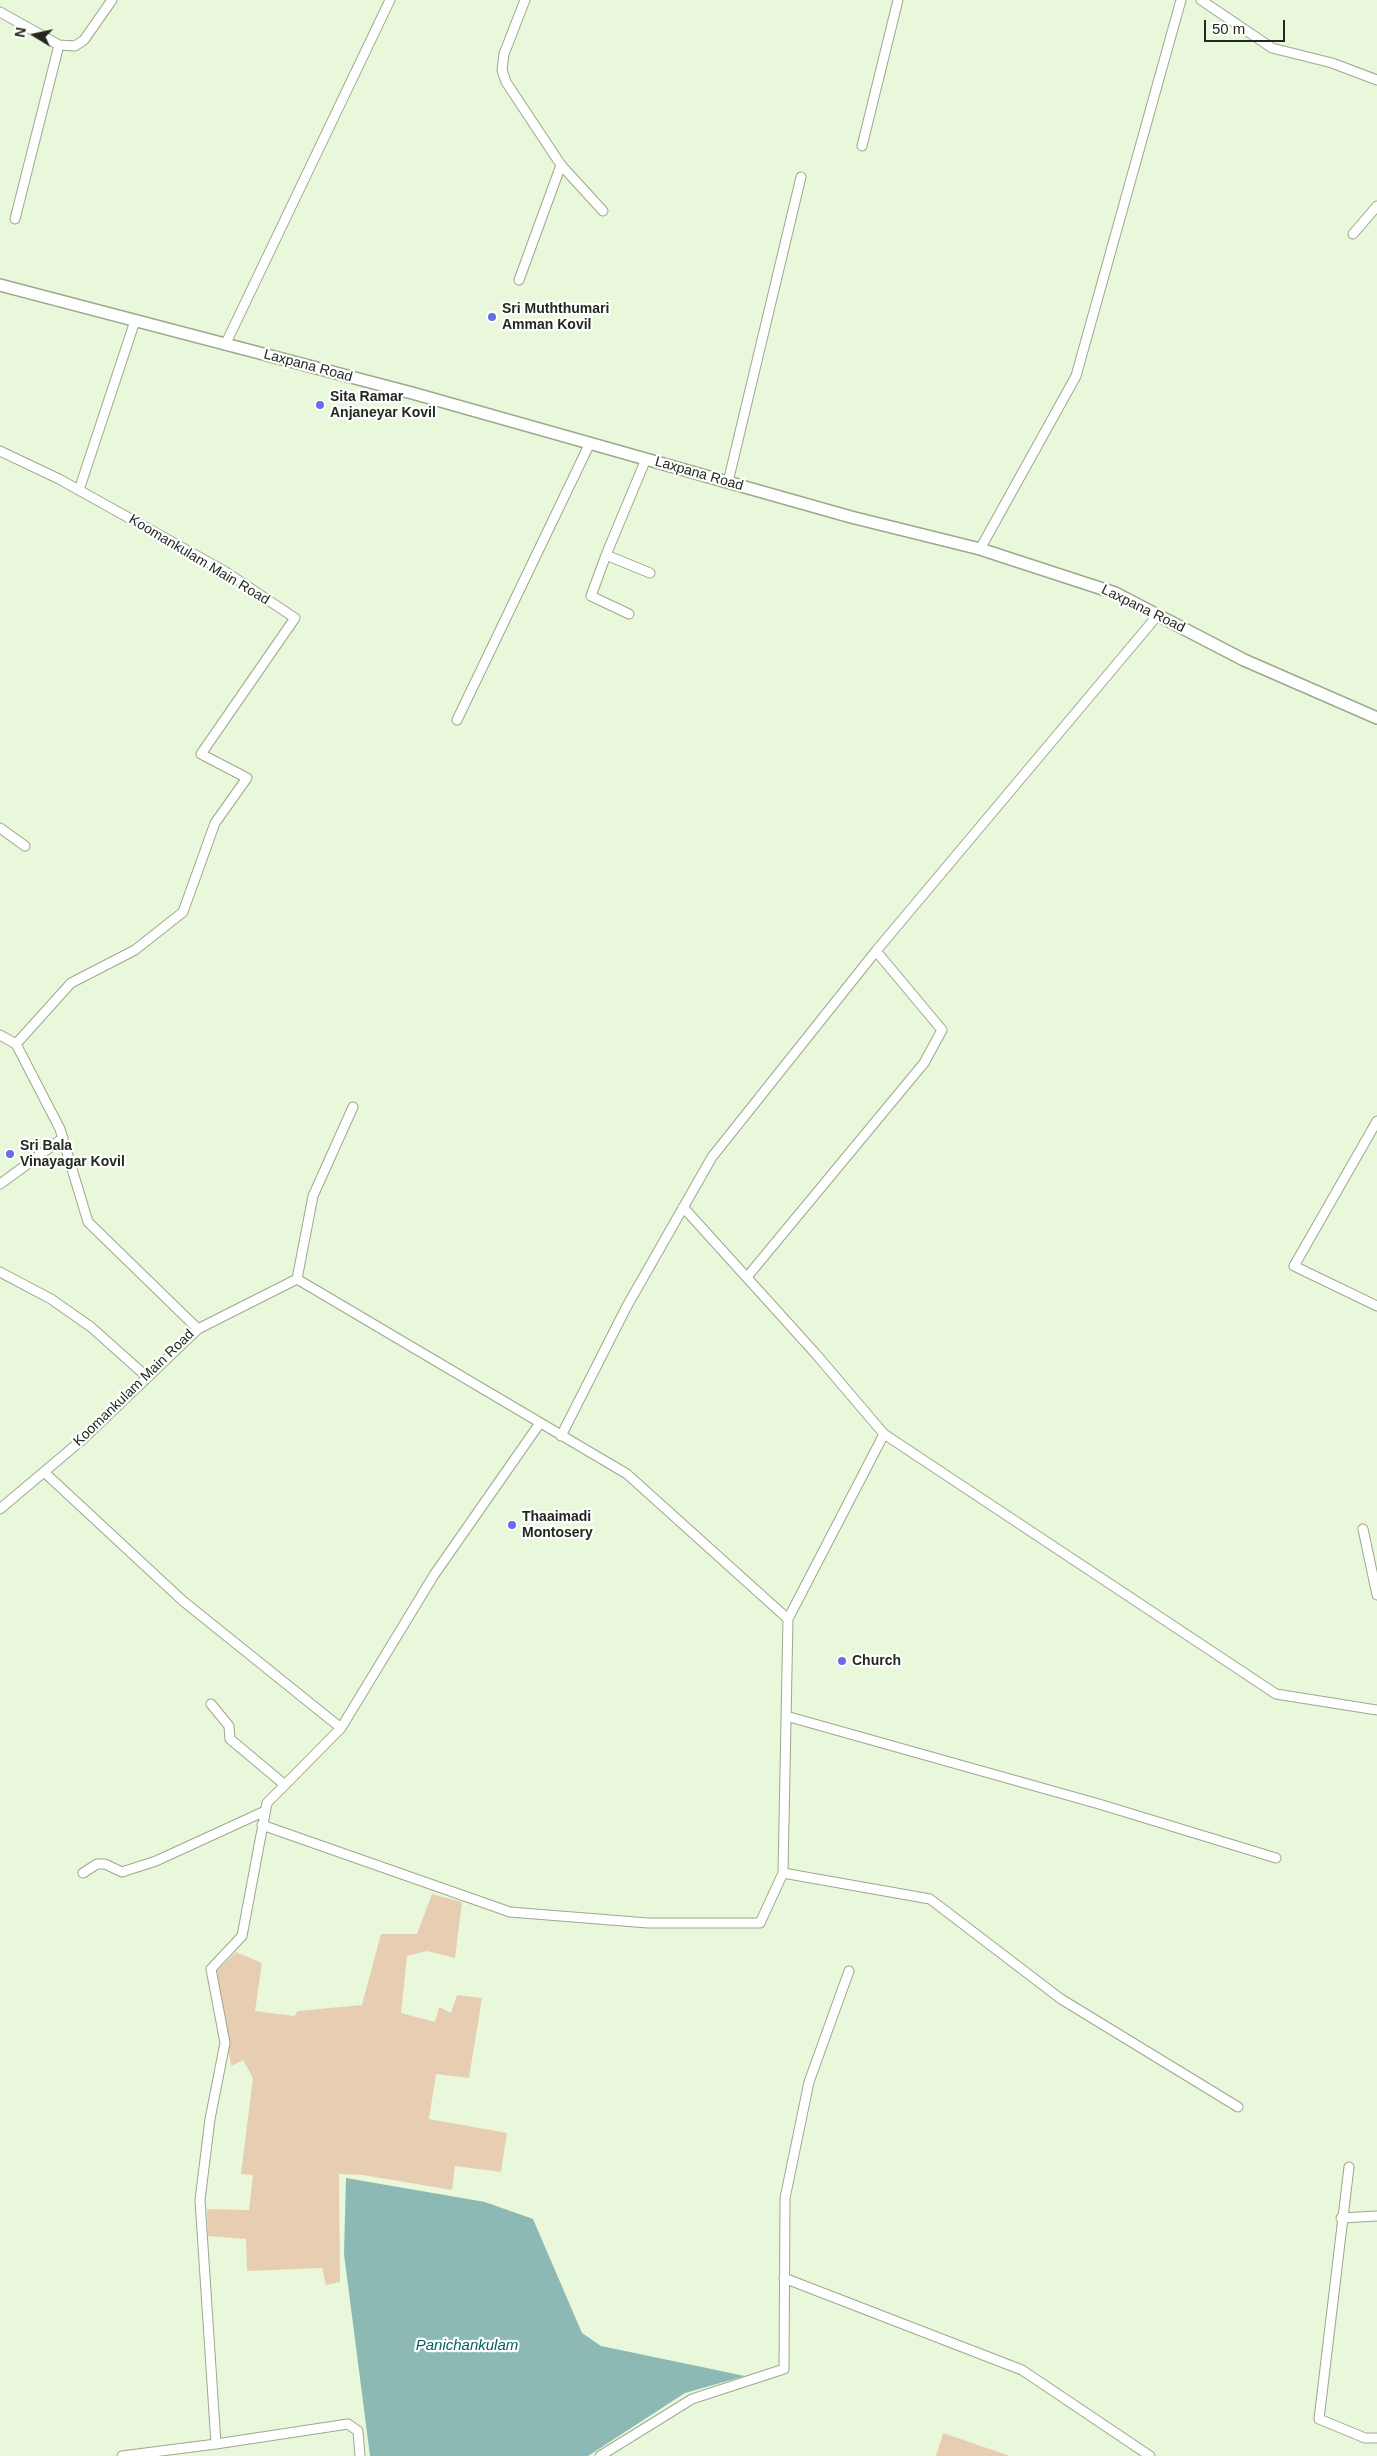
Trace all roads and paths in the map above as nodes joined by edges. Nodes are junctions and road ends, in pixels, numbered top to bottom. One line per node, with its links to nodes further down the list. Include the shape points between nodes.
1 (112, 0): 8 (street, via 84,40 76,46)
2 (390, 0): 20 (street)
3 (525, 0): 11 (street, via 504,54 502,70 506,82)
4 (898, 0): 10 (street)
5 (1182, 0): 26 (street, via 1076,376)
6 (1201, 0): 9 (street, via 1272,48 1332,63)
7 (0, 12): 8 (street)
8 (59, 45): 15 (street)
9 (1377, 80)
10 (862, 146)
11 (561, 165): 14 (street); 17 (street)
12 (801, 177): 24 (street)
13 (1377, 206): 16 (street)
14 (604, 211)
15 (14, 219)
16 (1353, 234)
17 (519, 280)
18 (0, 285): 19 (street, Laxpana Road)
19 (135, 321): 20 (street, Laxpana Road); 25 (street)
20 (225, 344): 21 (street, Laxpana Road)
21 (590, 444): 23 (street, Laxpana Road); 32 (street)
22 (0, 451): 25 (street, Koomankulam Main Road)
23 (646, 459): 24 (street, Laxpana Road); 27 (street)
24 (728, 482): 26 (street, Laxpana Road)
25 (79, 490): 37 (street, Koomankulam Main Road, via 226,572 295,618 201,754 247,778 215,823 182,912 135,950 71,983)
26 (980, 549): 30 (street, Laxpana Road, via 1115,593)
27 (606, 555): 28 (street); 29 (street, via 591,596)
28 (650, 573)
29 (629, 614)
30 (1157, 616): 31 (street, Laxpana Road, via 1244,660); 35 (street)
31 (1377, 718)
32 (457, 720)
33 (0, 828): 34 (street)
34 (25, 846)
35 (876, 951): 42 (street, via 712,1157); 44 (street, via 942,1030 924,1063)
36 (0, 1035): 37 (street)
37 (16, 1044): 40 (street, Koomankulam Main Road)
38 (353, 1107): 45 (street, via 313,1196)
39 (1377, 1121): 46 (street, via 1294,1266)
40 (63, 1138): 41 (street); 47 (street, Koomankulam Main Road, via 88,1222)
41 (0, 1184)
42 (683, 1207): 44 (street); 51 (street, via 627,1306)
43 (0, 1272): 48 (street, via 51,1298 91,1327)
44 (746, 1277): 50 (street)
45 (297, 1279): 47 (street); 49 (street)
46 (1377, 1306)
47 (198, 1329): 48 (street, Koomankulam Main Road)
48 (147, 1377): 52 (street, Koomankulam Main Road)
49 (540, 1423): 51 (street); 60 (street, via 434,1575)
50 (884, 1434): 56 (street); 58 (street, via 1276,1694)
51 (561, 1436): 56 (street, via 628,1474)
52 (44, 1472): 53 (street, Koomankulam Main Road); 60 (street, via 183,1601)
53 (0, 1509)
54 (1363, 1529): 55 (street)
55 (1377, 1595)
56 (788, 1619): 59 (street)
57 (211, 1704): 61 (street, via 229,1726 230,1739)
58 (1377, 1710)
59 (786, 1716): 64 (street, via 1099,1804); 66 (street)
60 (341, 1728): 61 (street)
61 (285, 1785): 62 (street, via 267,1803)
62 (265, 1811): 63 (street); 65 (street, via 156,1861 122,1872 97,1864)
63 (262, 1824): 66 (street, via 510,1912 648,1923 760,1923); 74 (street, via 242,1936 211,1969 225,2043 210,2119 200,2200)
64 (1276, 1858)
65 (84, 1873)
66 (783, 1873): 68 (street, via 930,1899 1061,1999)
67 (849, 1971): 72 (street, via 809,2082 785,2198)
68 (1238, 2107)
69 (1349, 2167): 71 (street)
70 (1377, 2216): 71 (street)
71 (1341, 2218): 73 (street, via 1319,2419 1365,2438)
72 (784, 2278): 77 (street, via 784,2369 692,2398); 78 (street, via 1022,2370)
73 (1377, 2438)
74 (216, 2444): 75 (street); 76 (street, via 348,2424 358,2431)
75 (122, 2456)
76 (360, 2456)
77 (600, 2456)
78 (1150, 2456)

